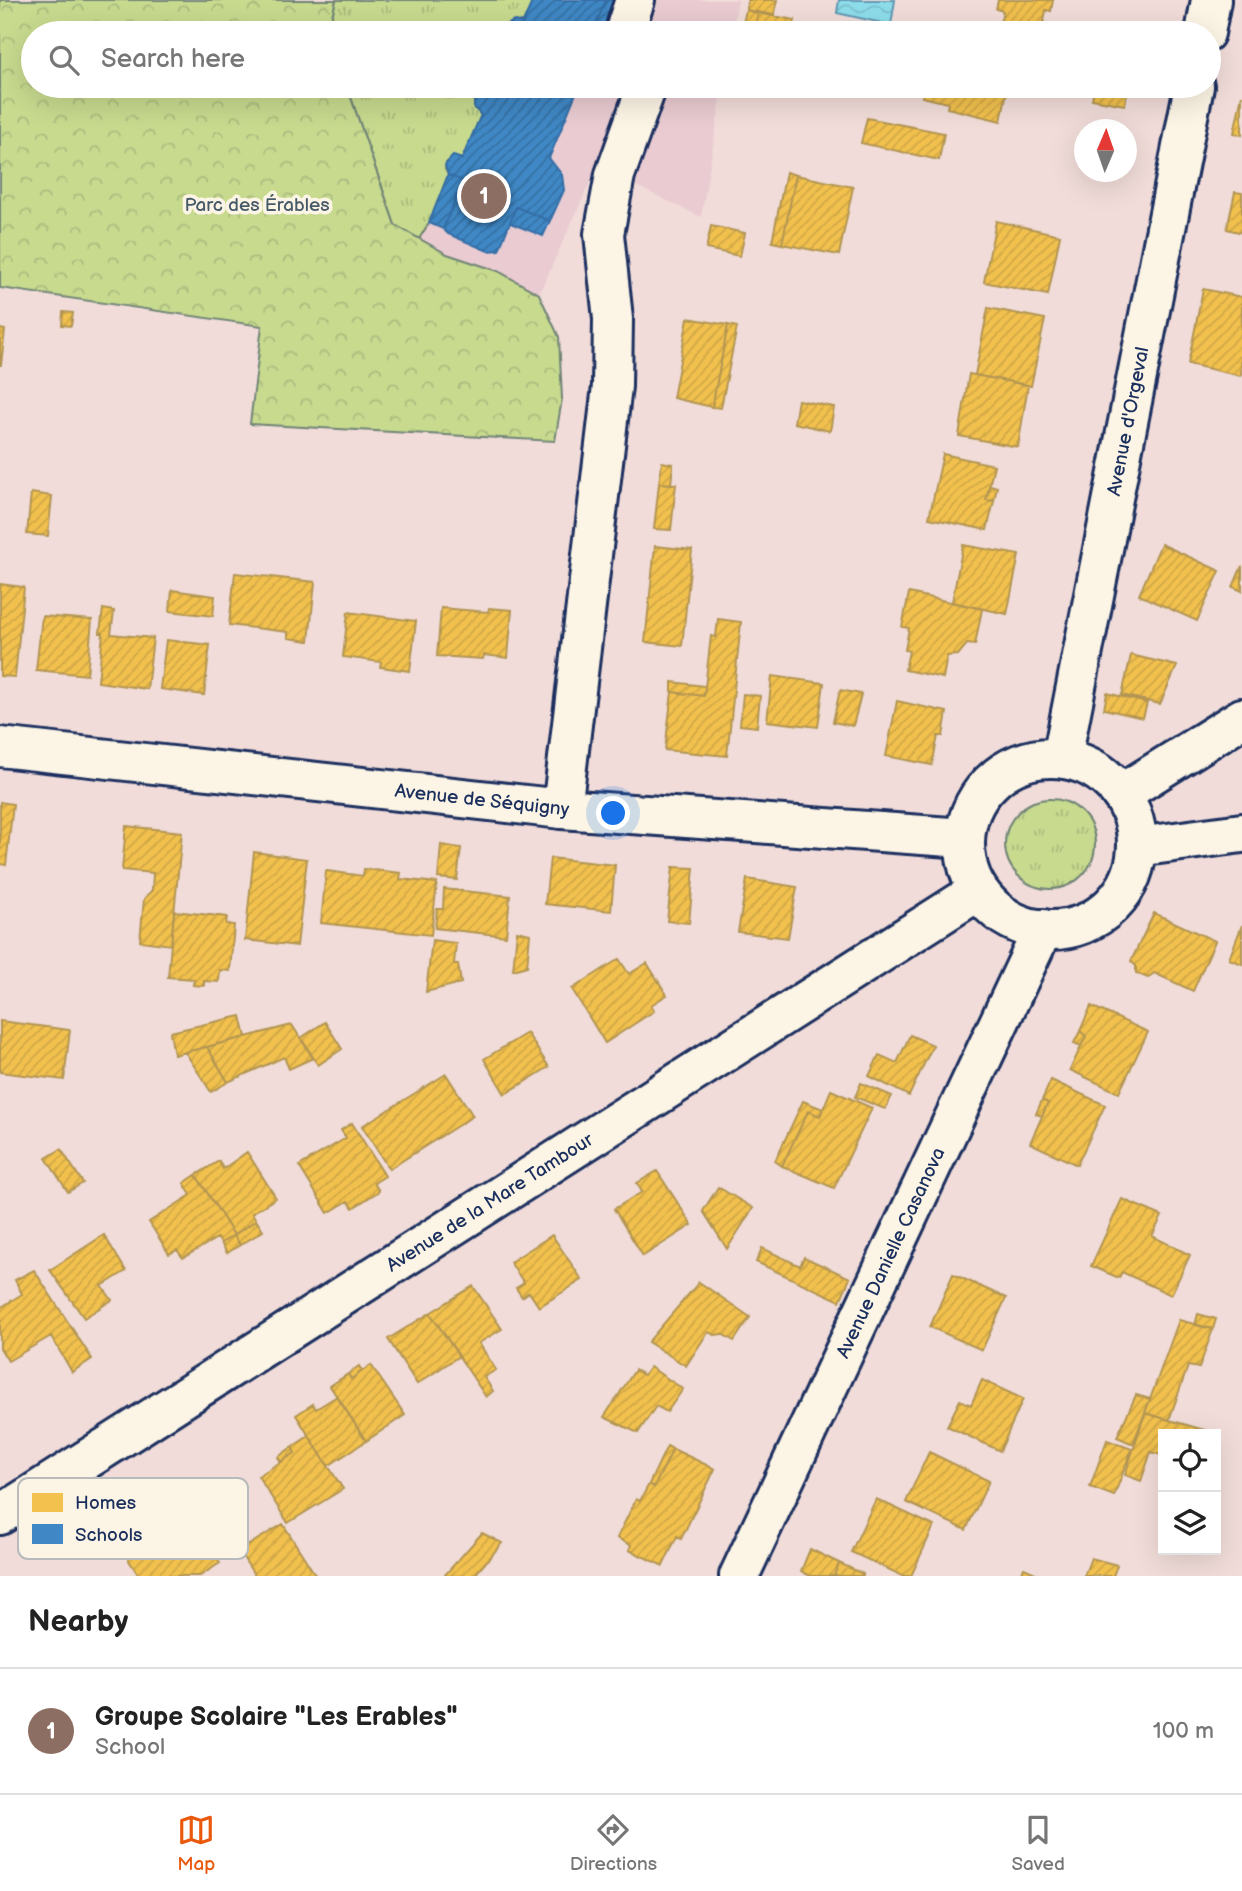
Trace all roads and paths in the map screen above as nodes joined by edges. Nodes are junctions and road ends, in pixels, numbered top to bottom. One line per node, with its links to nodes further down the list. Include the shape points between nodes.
1 (635, 0): 3 (street)
2 (1211, 0): 4 (street)
3 (628, 21)
4 (1207, 21)
5 (643, 98): 11 (street, via 615,175 604,233 613,319 612,386)
6 (1192, 98): 9 (street, Avenue d'Orgeval)
7 (1242, 718): 10 (street)
8 (0, 747): 11 (street, Avenue de Séquigny)
9 (1062, 758): 10 (street, via 1105,776); 13 (street, via 1034,759 1007,769 986,787 971,811)
10 (1121, 794): 14 (street, via 1133,818)
11 (562, 809): 13 (street, Avenue de Séquigny)
12 (1242, 833): 14 (street)
13 (964, 838): 15 (street, via 967,866)
14 (1137, 847): 16 (street, via 1125,888 1111,905 1072,927)
15 (978, 891): 16 (street, via 998,912); 17 (street, Avenue de la Mare Tambour)
16 (1043, 929): 20 (street, Avenue Danielle Casanova)
17 (58, 1478)
18 (18, 1504): 19 (street, Avenue de la Mare Tambour)
19 (0, 1515)
20 (739, 1576)

